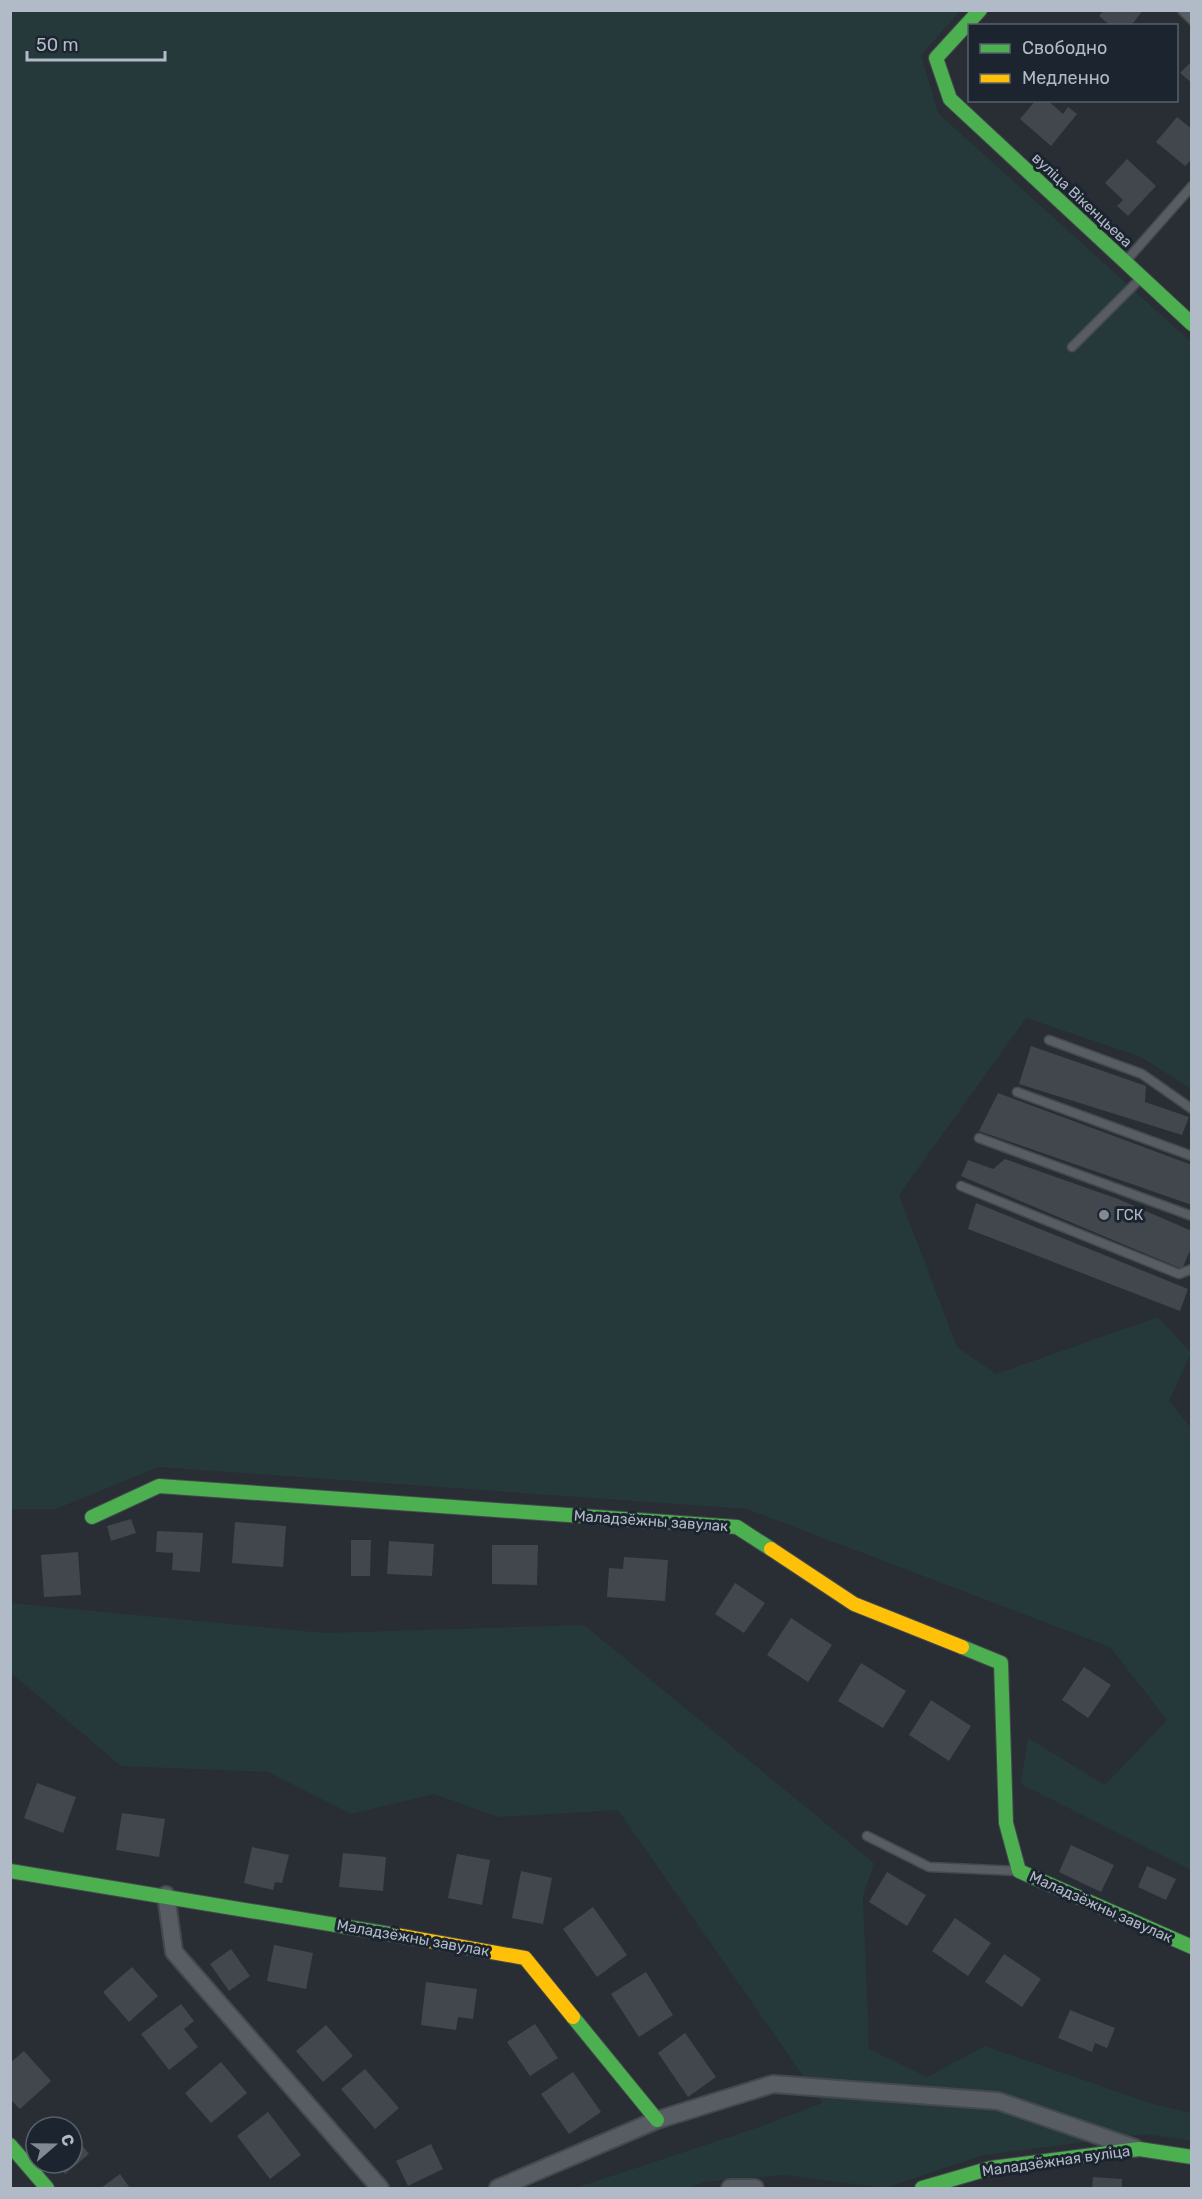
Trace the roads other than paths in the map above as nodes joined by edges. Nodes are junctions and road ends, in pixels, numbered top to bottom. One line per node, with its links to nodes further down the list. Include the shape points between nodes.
1 (980, 10): 5 (street, вуліца Вікенцьева, via 936,58 950,99)
2 (1182, 10): 3 (lane)
3 (1191, 20)
4 (1191, 186): 5 (lane)
5 (1125, 263): 6 (street, вуліца Вікенцьева)
6 (1142, 278): 7 (street, вуліца Вікенцьева); 8 (lane)
7 (1191, 324)
8 (1072, 347)
9 (1049, 1040): 11 (lane, via 1142,1074)
10 (1017, 1092): 13 (lane)
11 (1191, 1109)
12 (979, 1138): 15 (lane)
13 (1191, 1156)
14 (961, 1186): 16 (lane, via 1179,1274)
15 (1191, 1216)
16 (1191, 1269)
17 (92, 1517): 20 (street, Маладзёжны завулак, via 159,1486 737,1527 854,1604 1001,1662 1006,1823)
18 (867, 1836): 20 (lane, via 929,1867)
19 (10, 1871): 21 (street, Маладзёжны завулак)
20 (1019, 1871): 22 (street, Маладзёжны завулак)
21 (166, 1895): 23 (street, Маладзёжны завулак, via 525,1958); 28 (street, via 174,1952)
22 (1191, 1947)
23 (657, 2120): 25 (street, via 773,2085 998,2101); 29 (street)
24 (10, 2145): 27 (street)
25 (1139, 2149): 26 (street, Маладзёжная вуліца); 32 (street, Маладзёжная вуліца, via 991,2168)
26 (1191, 2157)
27 (47, 2188)
28 (380, 2188)
29 (498, 2188)
30 (730, 2188): 31 (street)
31 (755, 2188)
32 (922, 2188)

